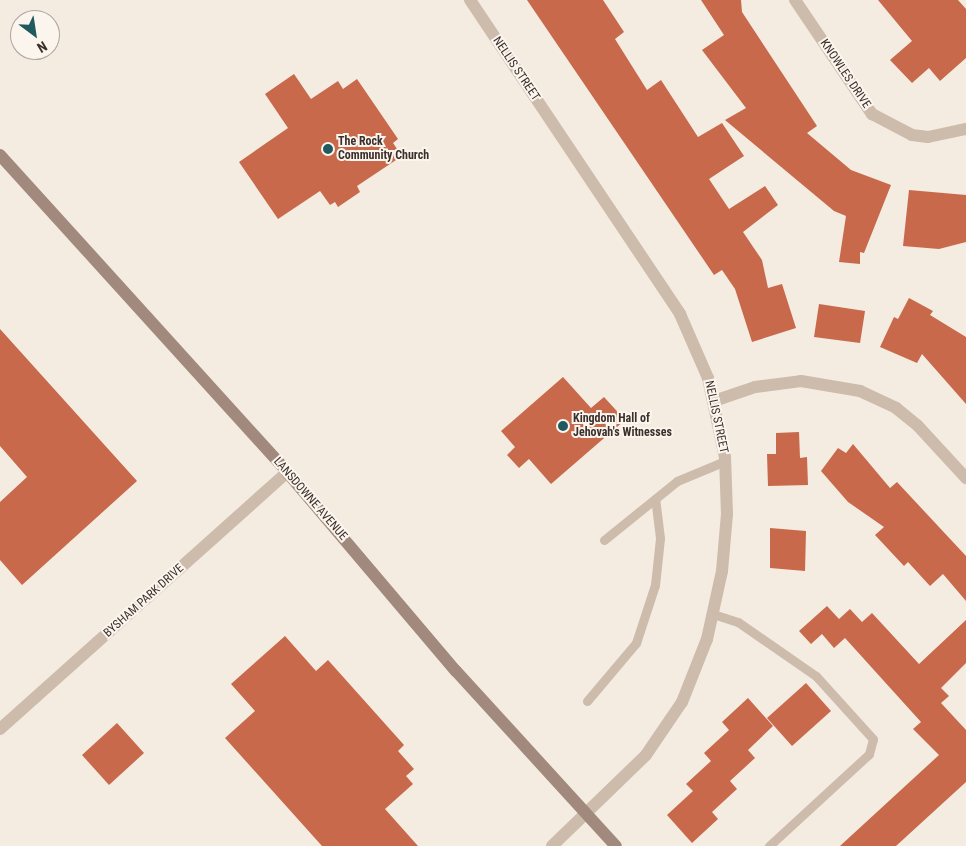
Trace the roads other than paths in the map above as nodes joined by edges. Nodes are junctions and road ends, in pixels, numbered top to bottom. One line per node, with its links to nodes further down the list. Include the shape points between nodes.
1 (470, 0): 5 (street, NELLIS STREET, via 679,313 702,361)
2 (795, 0): 3 (street, KNOWLES DRIVE, via 872,114 912,135 941,136)
3 (966, 129)
4 (0, 156): 7 (main road, LANSDOWNE AVENUE)
5 (714, 401): 6 (street, NELLIS STREET); 8 (street, via 755,388 801,381 860,391 888,402 902,413)
6 (725, 461): 9 (lane, via 677,480); 11 (street, NELLIS STREET, via 726,546)
7 (287, 472): 13 (street, BYSHAM PARK DRIVE); 14 (main road, LANSDOWNE AVENUE, via 456,671)
8 (966, 478)
9 (655, 499): 10 (lane); 12 (lane, via 660,538 655,585 636,643)
10 (604, 540)
11 (713, 614): 14 (street, NELLIS STREET, via 696,670 663,734 628,775); 17 (lane, via 738,622 816,676 873,739 869,754)
12 (587, 701)
13 (0, 729)
14 (586, 813): 15 (street, NELLIS STREET); 16 (main road, LANSDOWNE AVENUE)
15 (552, 846)
16 (616, 846)
17 (769, 846)

